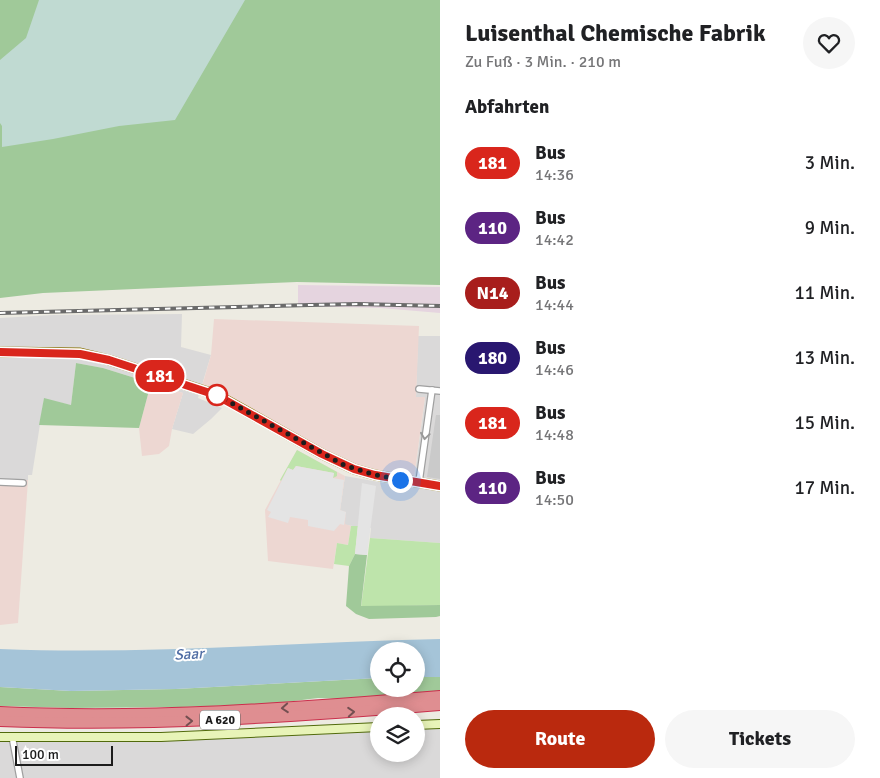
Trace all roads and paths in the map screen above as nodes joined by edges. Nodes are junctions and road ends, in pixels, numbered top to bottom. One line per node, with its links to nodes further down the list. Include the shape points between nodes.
1 (0, 352): 6 (main road, via 80,354 109,360 216,395 354,469)
2 (419, 390): 3 (street)
3 (432, 390): 4 (street); 6 (street, one-way to 6)
4 (440, 390)
5 (0, 482): 7 (street)
6 (419, 482): 8 (main road)
7 (23, 483)
8 (440, 486)
9 (440, 696): 11 (highway, A 620, one-way to 11, via 191,712)
10 (440, 705): 12 (highway, A 620, one-way to 10, via 228,720)
11 (0, 712)
12 (0, 721)
13 (440, 724): 14 (street)
14 (425, 725)
15 (370, 727): 16 (street, via 161,737)
16 (12, 736): 17 (street); 18 (street)
17 (0, 737)
18 (20, 778)

